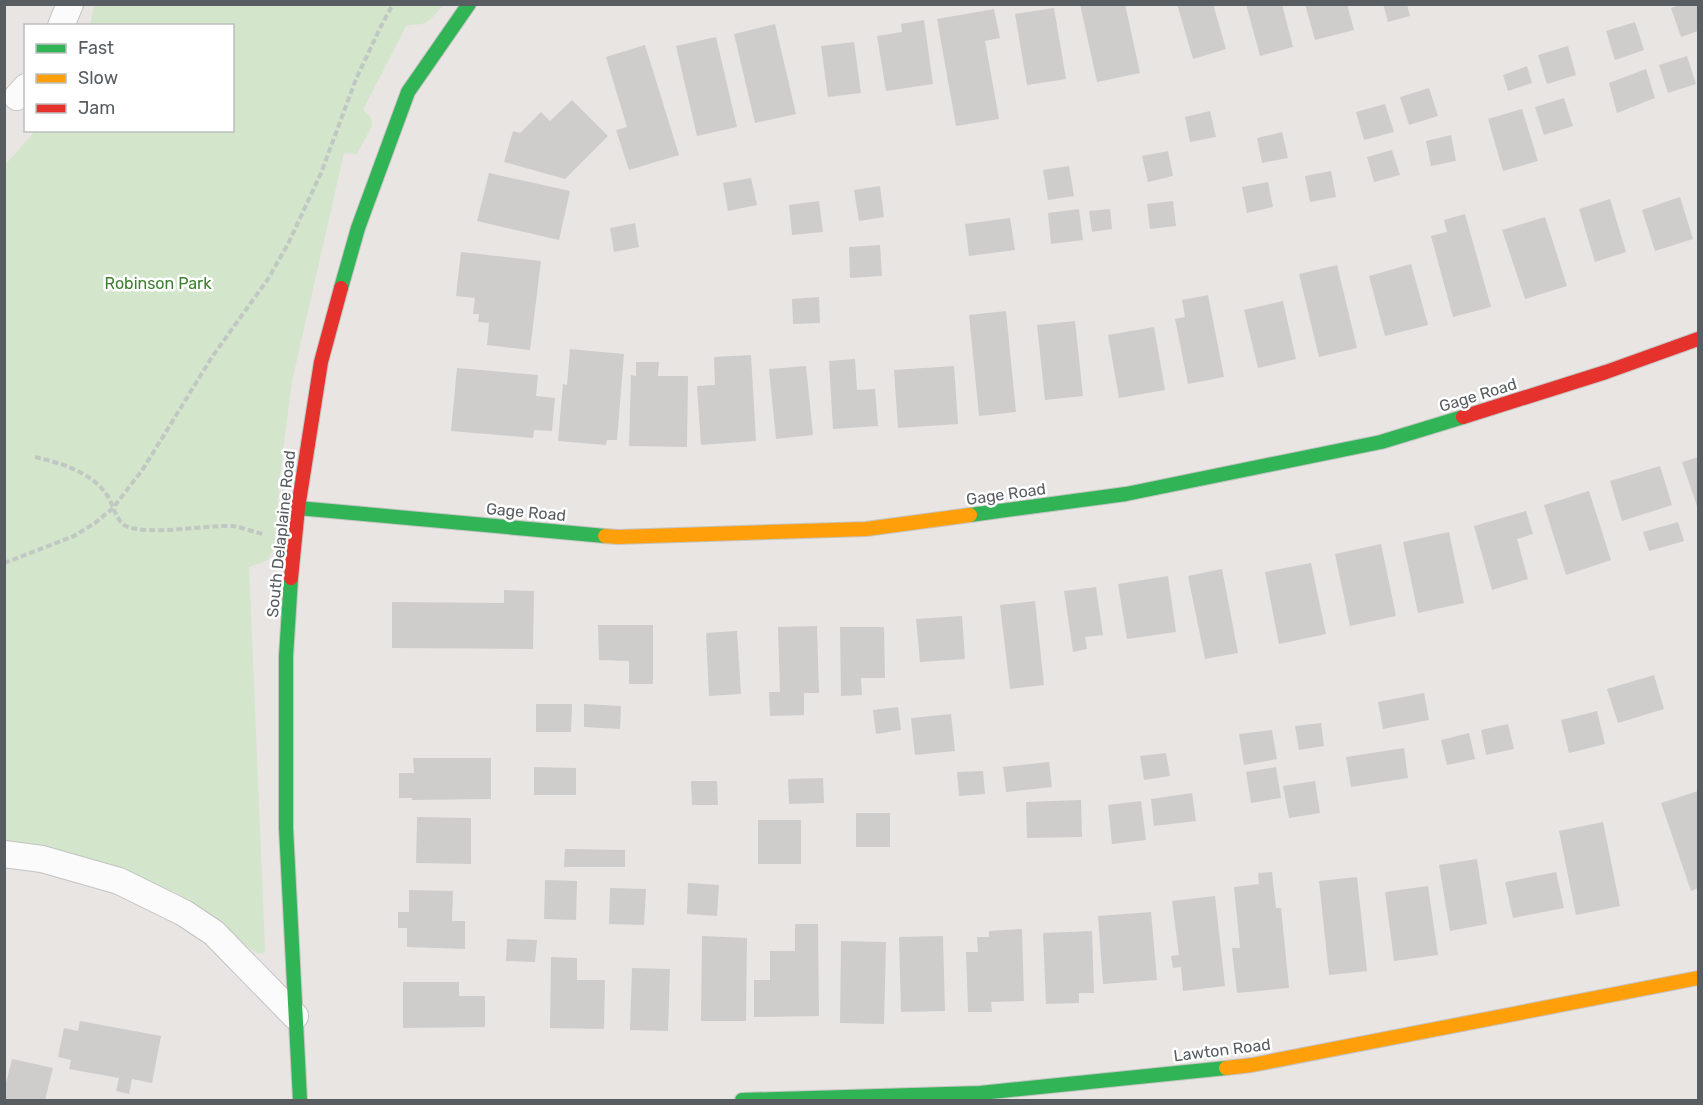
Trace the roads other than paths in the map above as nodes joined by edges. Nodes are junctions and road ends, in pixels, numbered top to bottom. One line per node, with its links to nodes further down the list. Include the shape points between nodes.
1 (70, 4): 3 (street)
2 (469, 4): 5 (street, South Delaplaine Road, via 408,92 358,228 321,362)
3 (62, 24)
4 (1698, 339): 5 (street, Gage Road, via 1381,442 1126,494 866,529 618,537)
5 (298, 508): 8 (street, South Delaplaine Road, via 286,656 286,828)
6 (4, 854): 8 (street, via 42,859 119,881 184,913 214,933)
7 (1698, 978): 10 (street, Lawton Road, via 1252,1065 980,1093)
8 (295, 1016): 9 (street, South Delaplaine Road)
9 (300, 1101)
10 (742, 1101)

